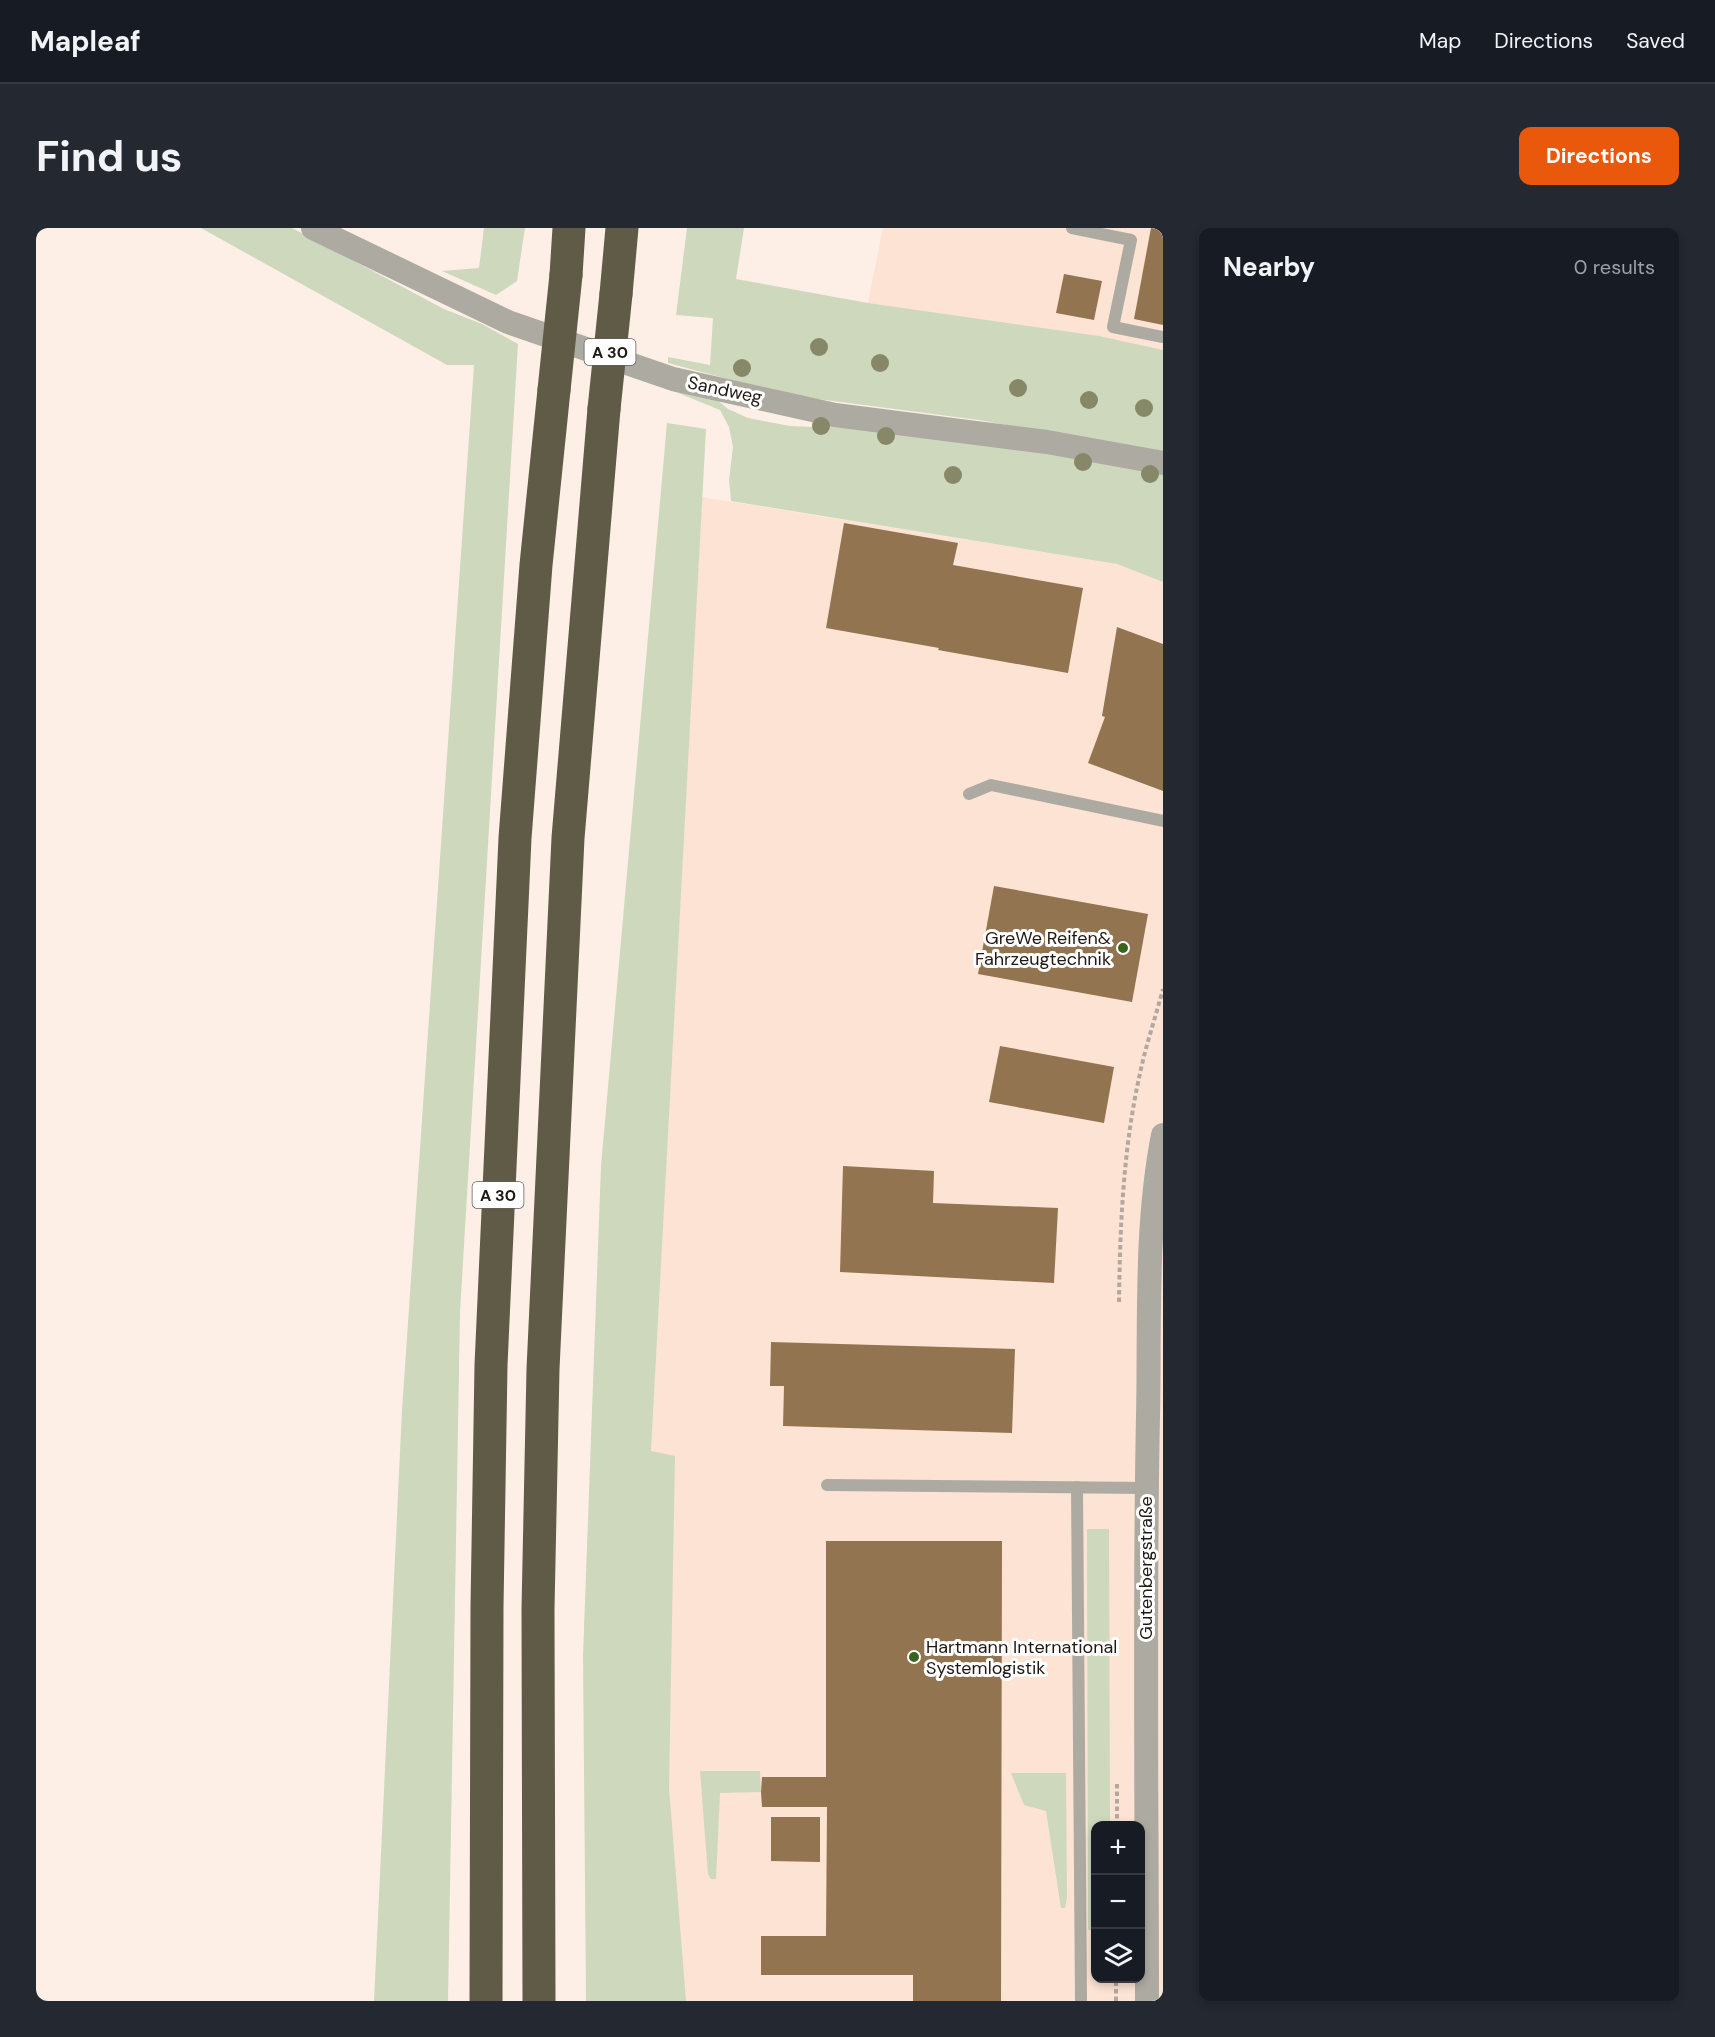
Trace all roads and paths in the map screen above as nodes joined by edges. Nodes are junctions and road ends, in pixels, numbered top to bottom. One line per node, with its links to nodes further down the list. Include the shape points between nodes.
1 (313, 228): 6 (street, Sandweg, via 508,322 673,379 835,414 1047,441)
2 (569, 228): 15 (highway, A 30, bridge, via 536,565 516,838 492,1353)
3 (622, 228): 16 (highway, A 30, bridge, via 568,838 543,1370 538,1609)
4 (1072, 228): 5 (lane, via 1131,240 1113,327)
5 (1163, 338)
6 (1163, 463)
7 (969, 794): 8 (lane, via 991,785)
8 (1163, 821)
9 (1163, 1135): 10 (street, Gutenbergstraße)
10 (1159, 1172): 13 (street, Gutenbergstraße, via 1150,1266)
11 (827, 1485): 12 (lane)
12 (1077, 1487): 13 (lane); 17 (lane)
13 (1146, 1488): 19 (street, Gutenbergstraße)
14 (1116, 1983): 18 (path)
15 (486, 2001)
16 (538, 2001)
17 (1081, 2001)
18 (1116, 2001)
19 (1147, 2001)

